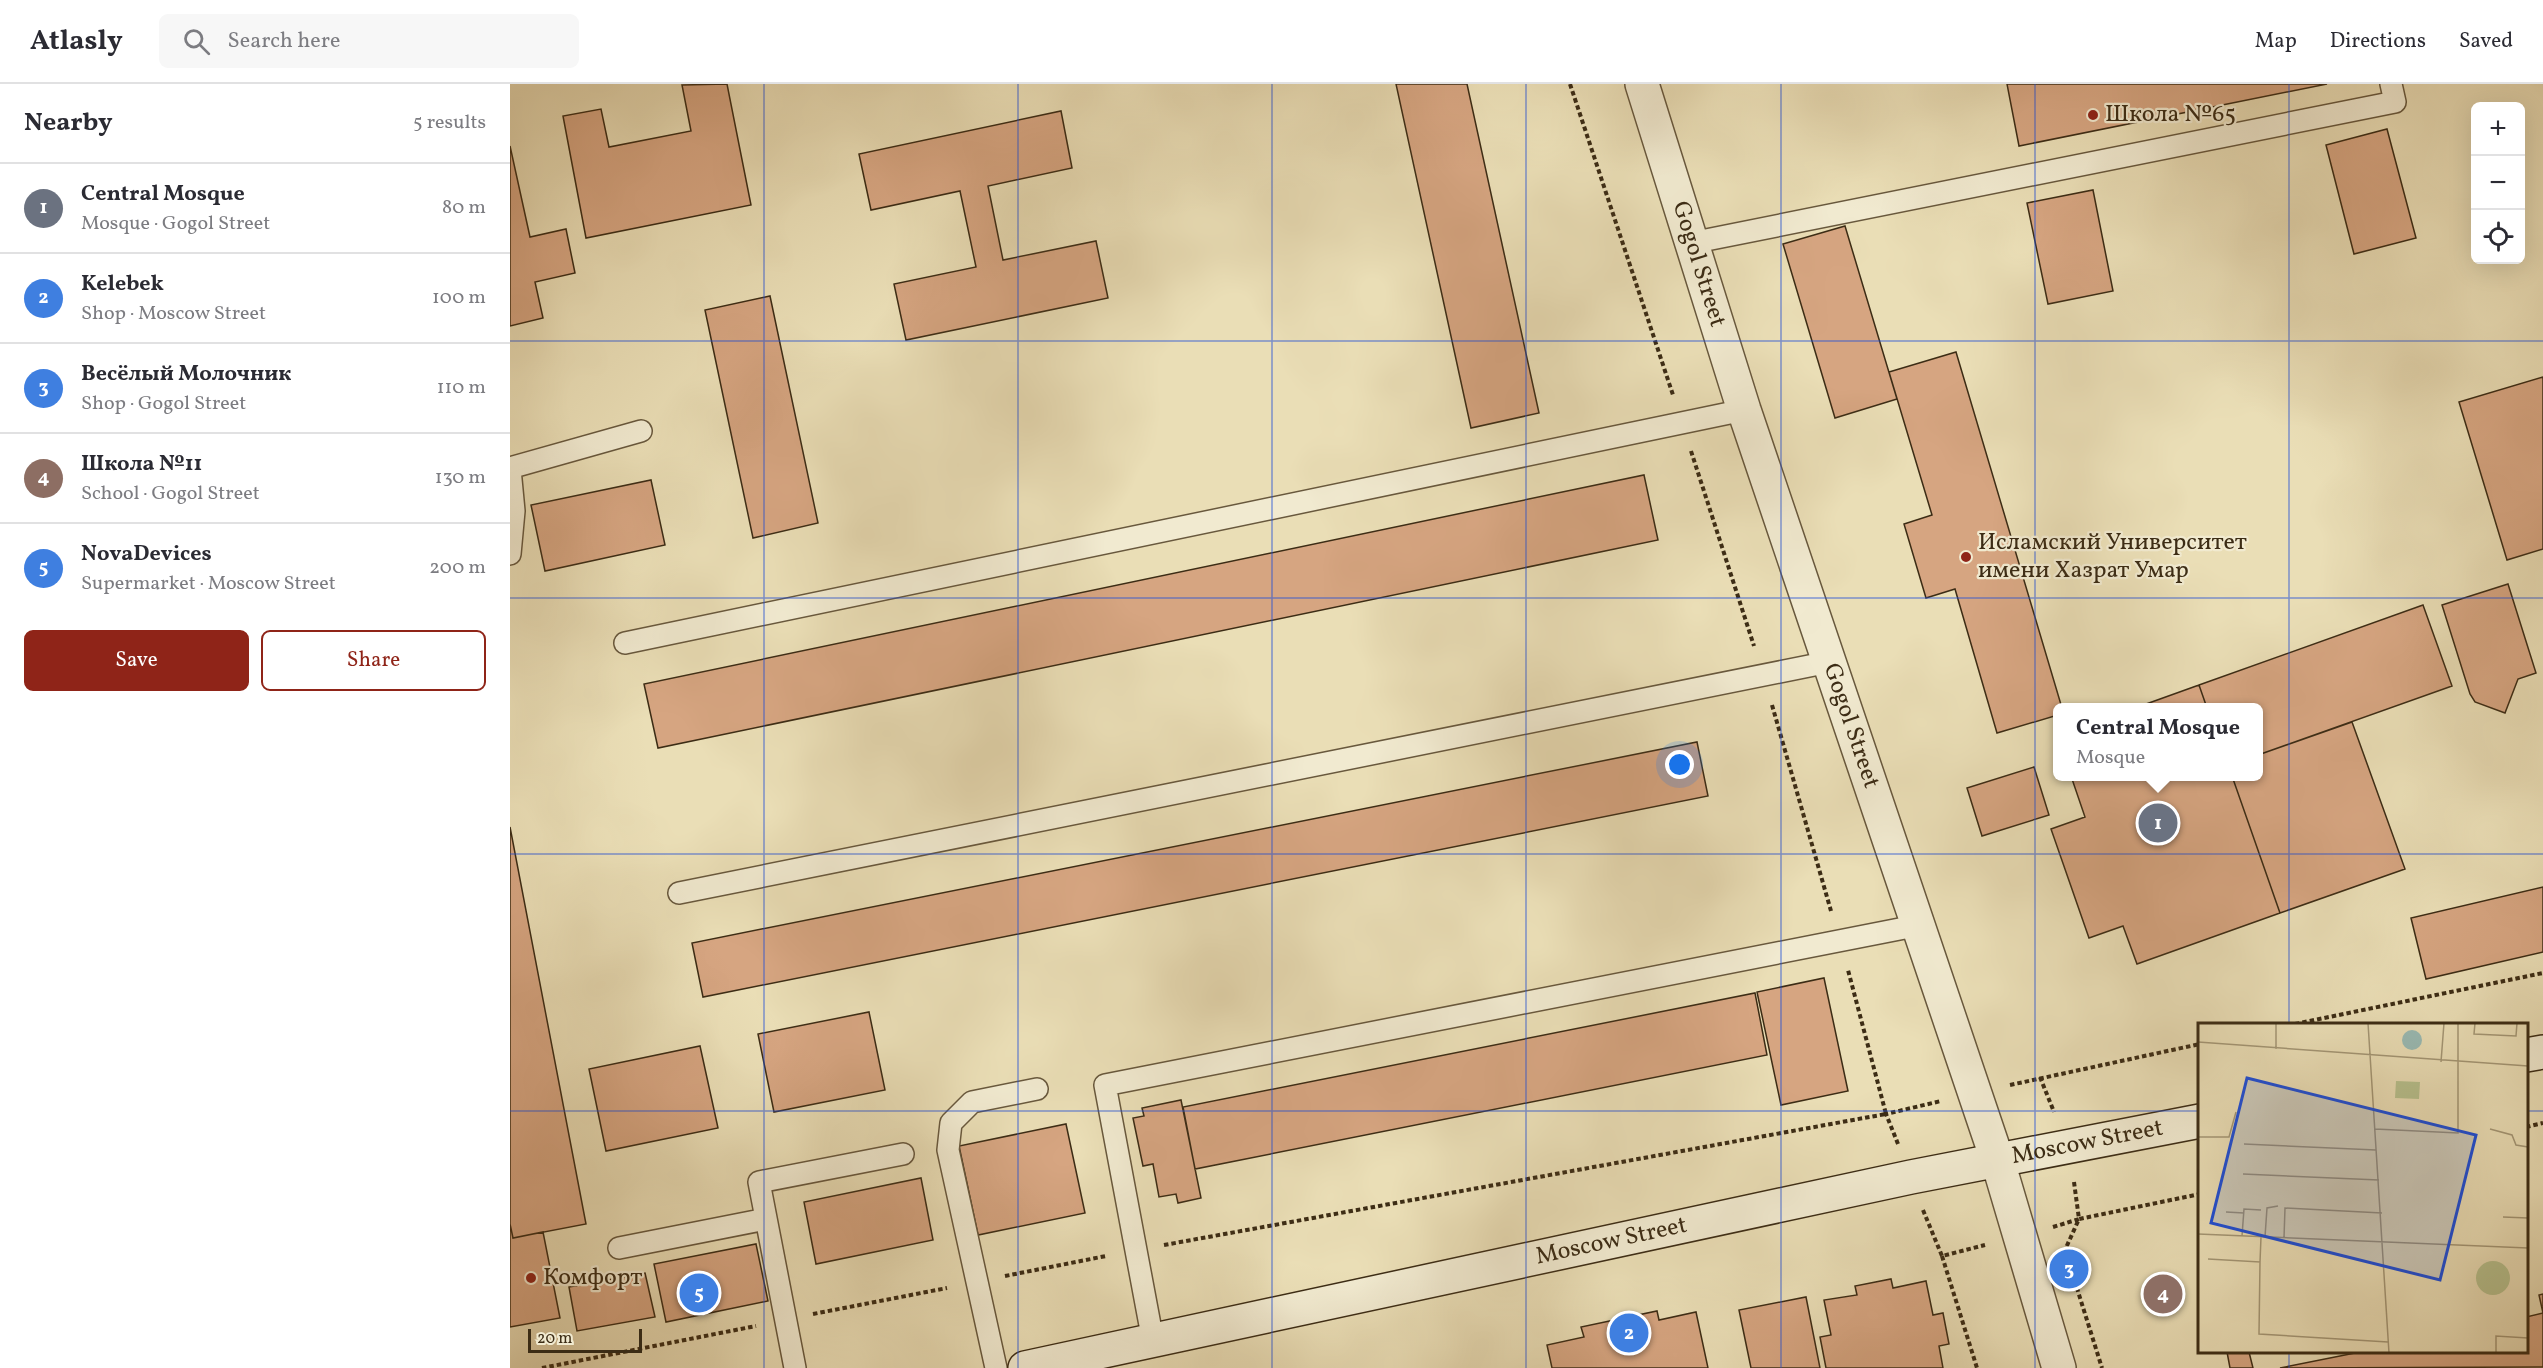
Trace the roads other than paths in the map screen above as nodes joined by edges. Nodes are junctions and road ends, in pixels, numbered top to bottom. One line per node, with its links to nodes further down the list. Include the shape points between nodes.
1 (1642, 84): 3 (street, Gogol Street)
2 (2393, 93): 3 (lane)
3 (1691, 243): 4 (street, Gogol Street, via 1701,264)
4 (1744, 410): 8 (lane); 9 (street, Gogol Street)
5 (641, 432): 6 (lane)
6 (510, 468): 7 (lane, via 514,511)
7 (510, 554)
8 (625, 643)
9 (1829, 662): 10 (lane); 11 (street, Gogol Street)
10 (678, 893)
11 (1920, 925): 17 (street, Gogol Street); 20 (lane, via 1105,1085)
12 (2543, 1052): 13 (street)
13 (2528, 1055)
14 (1037, 1089): 22 (lane, via 972,1102 951,1123 948,1150)
15 (2198, 1121): 17 (street, Moscow Street)
16 (903, 1154): 18 (lane, via 759,1182)
17 (1998, 1162): 20 (street, Moscow Street, via 1911,1177); 24 (street, Gogol Street)
18 (765, 1219): 19 (lane); 21 (lane)
19 (619, 1248)
20 (1153, 1341): 23 (street, Moscow Street)
21 (795, 1368)
22 (996, 1368)
23 (1025, 1368)
24 (2059, 1368)

